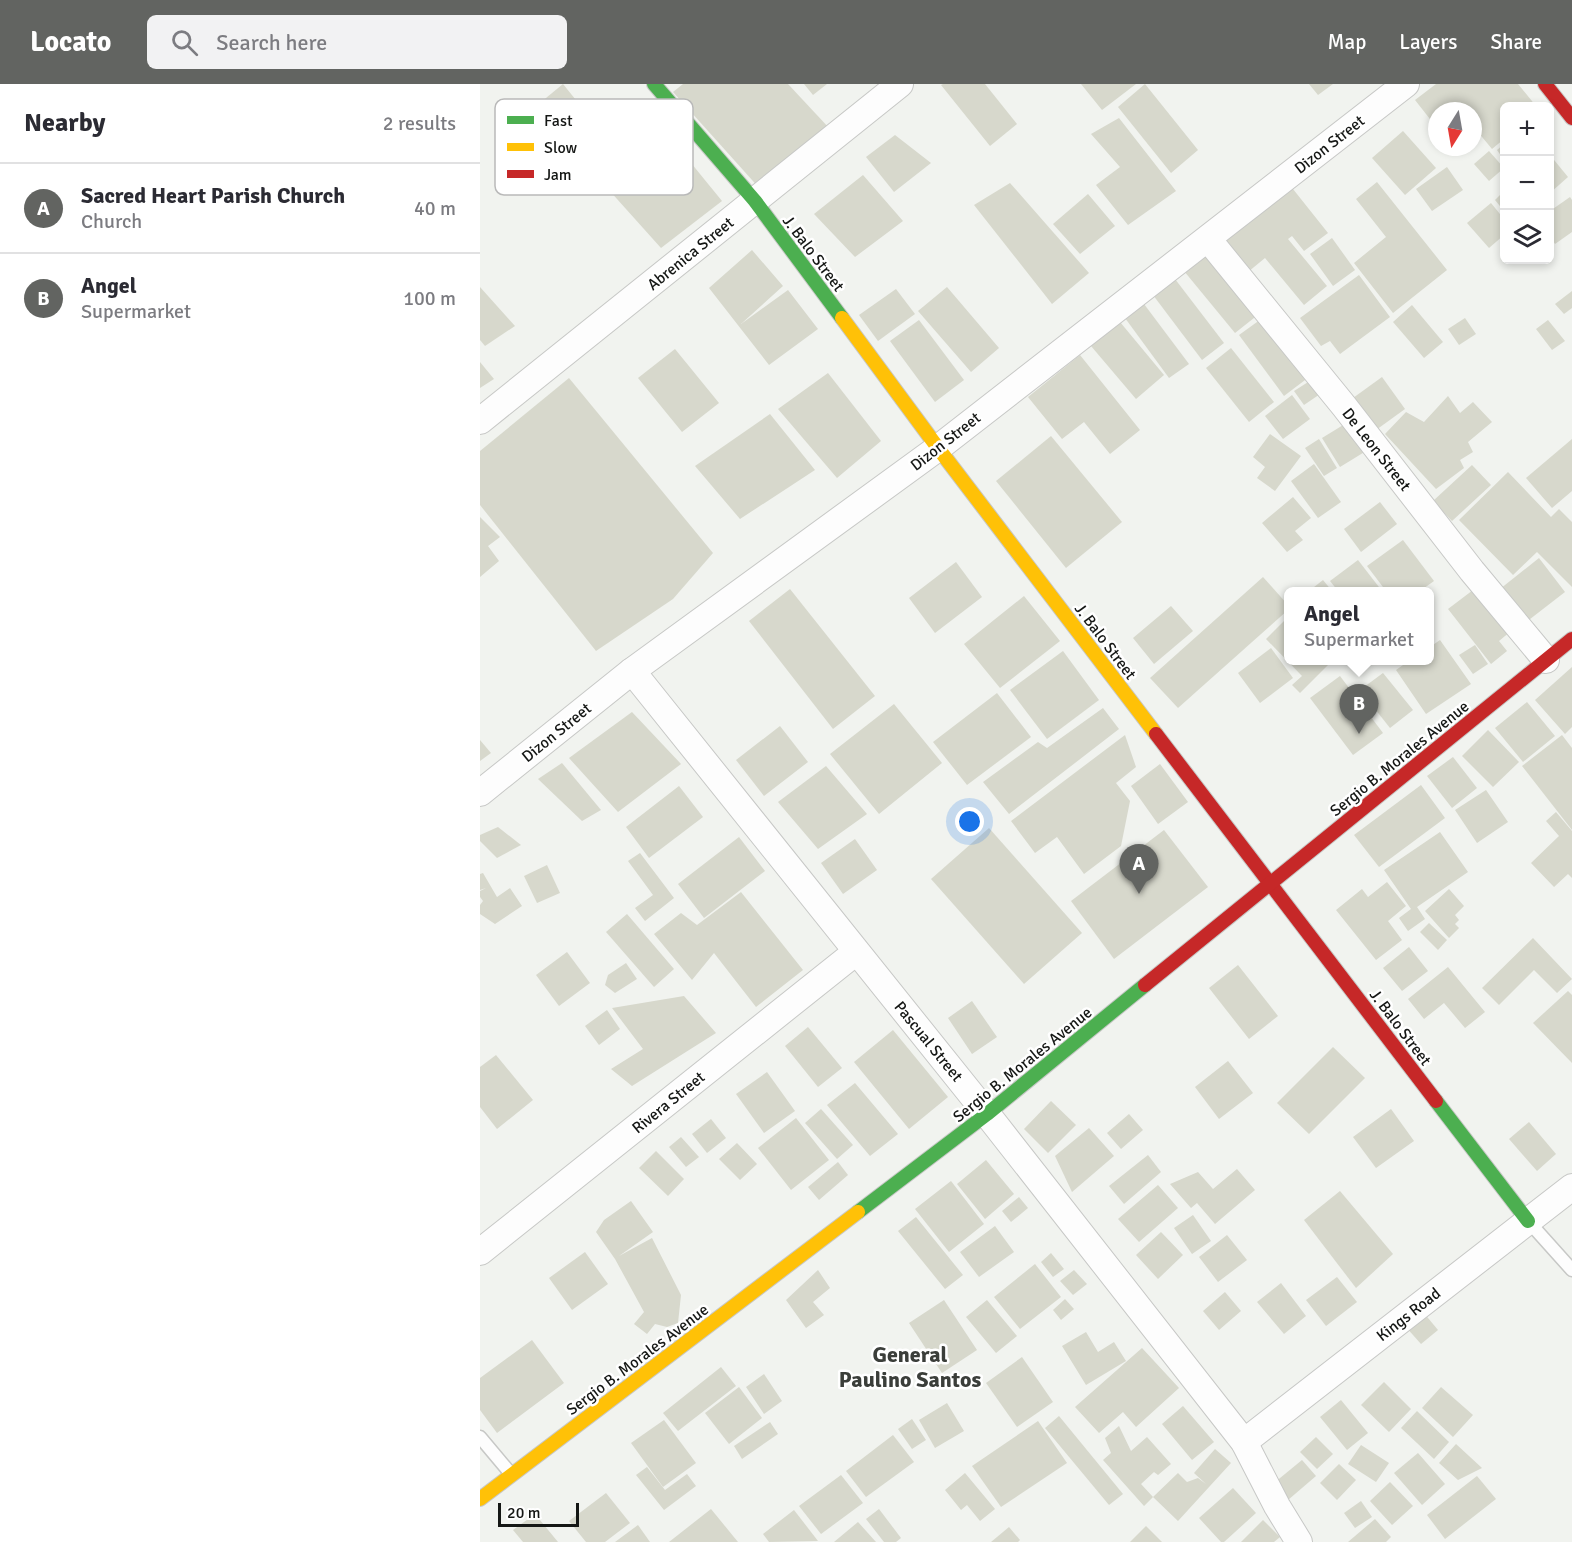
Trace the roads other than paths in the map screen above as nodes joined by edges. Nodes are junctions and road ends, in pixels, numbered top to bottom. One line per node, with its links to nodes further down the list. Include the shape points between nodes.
1 (654, 84): 5 (main road, J. Balo Street)
2 (900, 84): 8 (street, Abrenica Street)
3 (1406, 84): 9 (street, Dizon Street)
4 (1545, 84): 6 (main road)
5 (667, 99)
6 (1572, 118)
7 (693, 129): 8 (main road, J. Balo Street)
8 (755, 201): 10 (street, Abrenica Street); 11 (main road, J. Balo Street)
9 (1208, 239): 11 (street, Dizon Street); 13 (street, De Leon Street)
10 (480, 421)
11 (938, 448): 14 (street, Dizon Street); 16 (main road, J. Balo Street)
12 (1572, 639): 13 (main road, Sergio B. Morales Avenue)
13 (1546, 660): 16 (main road, Sergio B. Morales Avenue)
14 (632, 671): 15 (street, Dizon Street); 17 (street, Pascual Street)
15 (480, 793)
16 (1270, 883): 18 (main road, Sergio B. Morales Avenue); 20 (main road, J. Balo Street)
17 (856, 952): 18 (street, Pascual Street); 21 (street, Rivera Street)
18 (987, 1114): 24 (street, Pascual Street); 25 (main road, Sergio B. Morales Avenue)
19 (1572, 1187): 20 (street, Kings Road)
20 (1528, 1221): 22 (lane); 24 (street, Kings Road)
21 (480, 1252)
22 (1572, 1270)
23 (480, 1437): 25 (lane)
24 (1244, 1442): 27 (street, Pascual Street)
25 (512, 1474): 26 (main road, Sergio B. Morales Avenue)
26 (480, 1499)
27 (1299, 1542)

